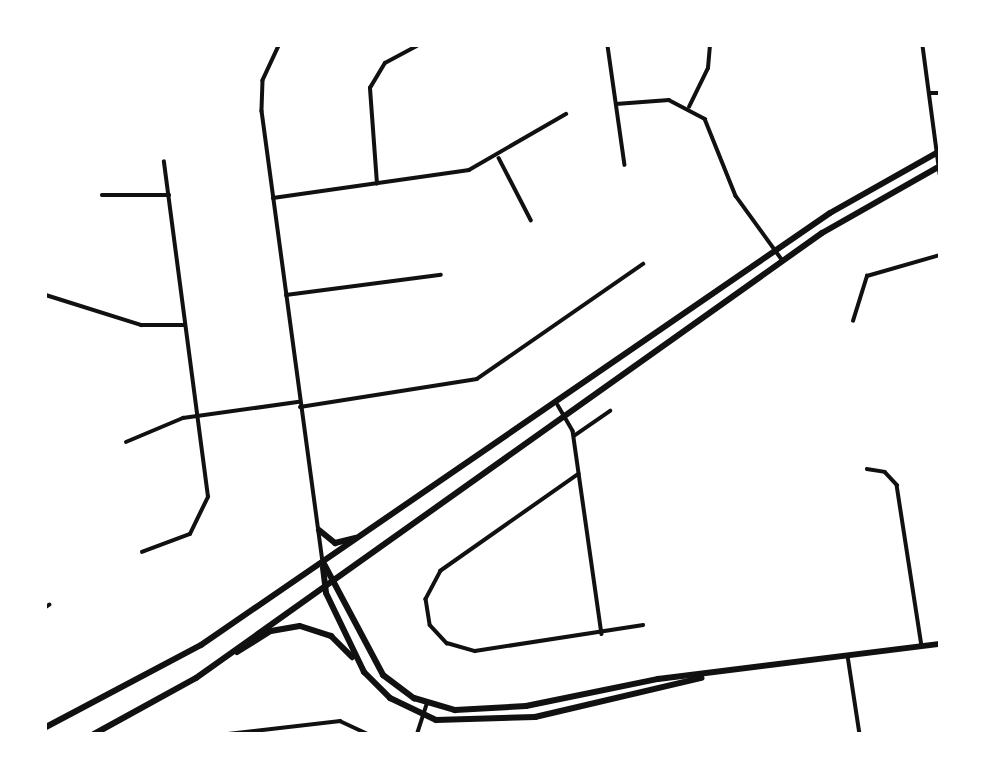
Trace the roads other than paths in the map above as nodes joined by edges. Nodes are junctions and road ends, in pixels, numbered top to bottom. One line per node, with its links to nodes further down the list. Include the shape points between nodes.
1 (279, 46): 20 (street, via 261,98)
2 (417, 46): 17 (street, via 385,63 370,88)
3 (608, 46): 8 (street)
4 (710, 46): 9 (street, via 708,68)
5 (923, 46): 6 (street)
6 (930, 93): 7 (street); 11 (street)
7 (940, 93)
8 (616, 104): 9 (street, via 659,99); 14 (street)
9 (689, 107): 22 (street, via 712,127 736,196)
10 (566, 114): 12 (street)
11 (938, 151): 15 (street); 22 (main road)
12 (499, 158): 17 (street, via 453,174); 21 (street)
13 (164, 162): 19 (street)
14 (625, 165)
15 (939, 166): 16 (street); 24 (main road)
16 (940, 174)
17 (377, 184): 20 (street)
18 (102, 195): 19 (street)
19 (169, 195): 30 (street)
20 (273, 198): 28 (street)
21 (531, 220)
22 (775, 251): 24 (street); 32 (main road)
23 (940, 255): 29 (street, via 867,275)
24 (783, 261): 35 (main road)
25 (643, 264): 31 (street, via 477,379)
26 (441, 275): 28 (street)
27 (46, 295): 30 (street, via 141,325)
28 (286, 295): 31 (street)
29 (853, 321)
30 (186, 325): 34 (street)
31 (300, 405): 34 (street); 40 (street)
32 (558, 405): 35 (street); 41 (main road)
33 (610, 411): 36 (street)
34 (197, 415): 37 (street); 42 (street, via 205,514 183,539)
35 (565, 415): 36 (street); 44 (main road)
36 (574, 436): 39 (street)
37 (126, 443)
38 (867, 470): 49 (street, via 885,472 897,485)
39 (579, 474): 47 (street); 47 (street, via 441,571 426,608 440,638 468,651)
40 (318, 530): 41 (main road, via 337,543); 43 (street)
41 (366, 533): 43 (main road)
42 (142, 552)
43 (323, 562): 44 (main road); 45 (main road); 56 (main road, via 155,674)
44 (332, 580): 45 (main road); 54 (main road, via 376,667)
45 (324, 586): 51 (main road); 52 (main road)
46 (643, 625): 47 (street)
47 (602, 634)
48 (940, 644): 49 (main road)
49 (922, 646): 50 (main road)
50 (848, 656): 53 (main road); 61 (street)
51 (214, 665): 52 (main road, via 271,631 300,626 335,639); 57 (main road)
52 (364, 672): 55 (main road)
53 (717, 674): 54 (main road, via 647,680 504,708); 55 (main road, via 526,719 457,723)
54 (427, 704): 55 (street)
55 (423, 716): 60 (street)
56 (46, 727)
57 (94, 733)
58 (228, 733): 59 (street, via 340,721)
59 (368, 733)
60 (417, 733)
61 (860, 733)

